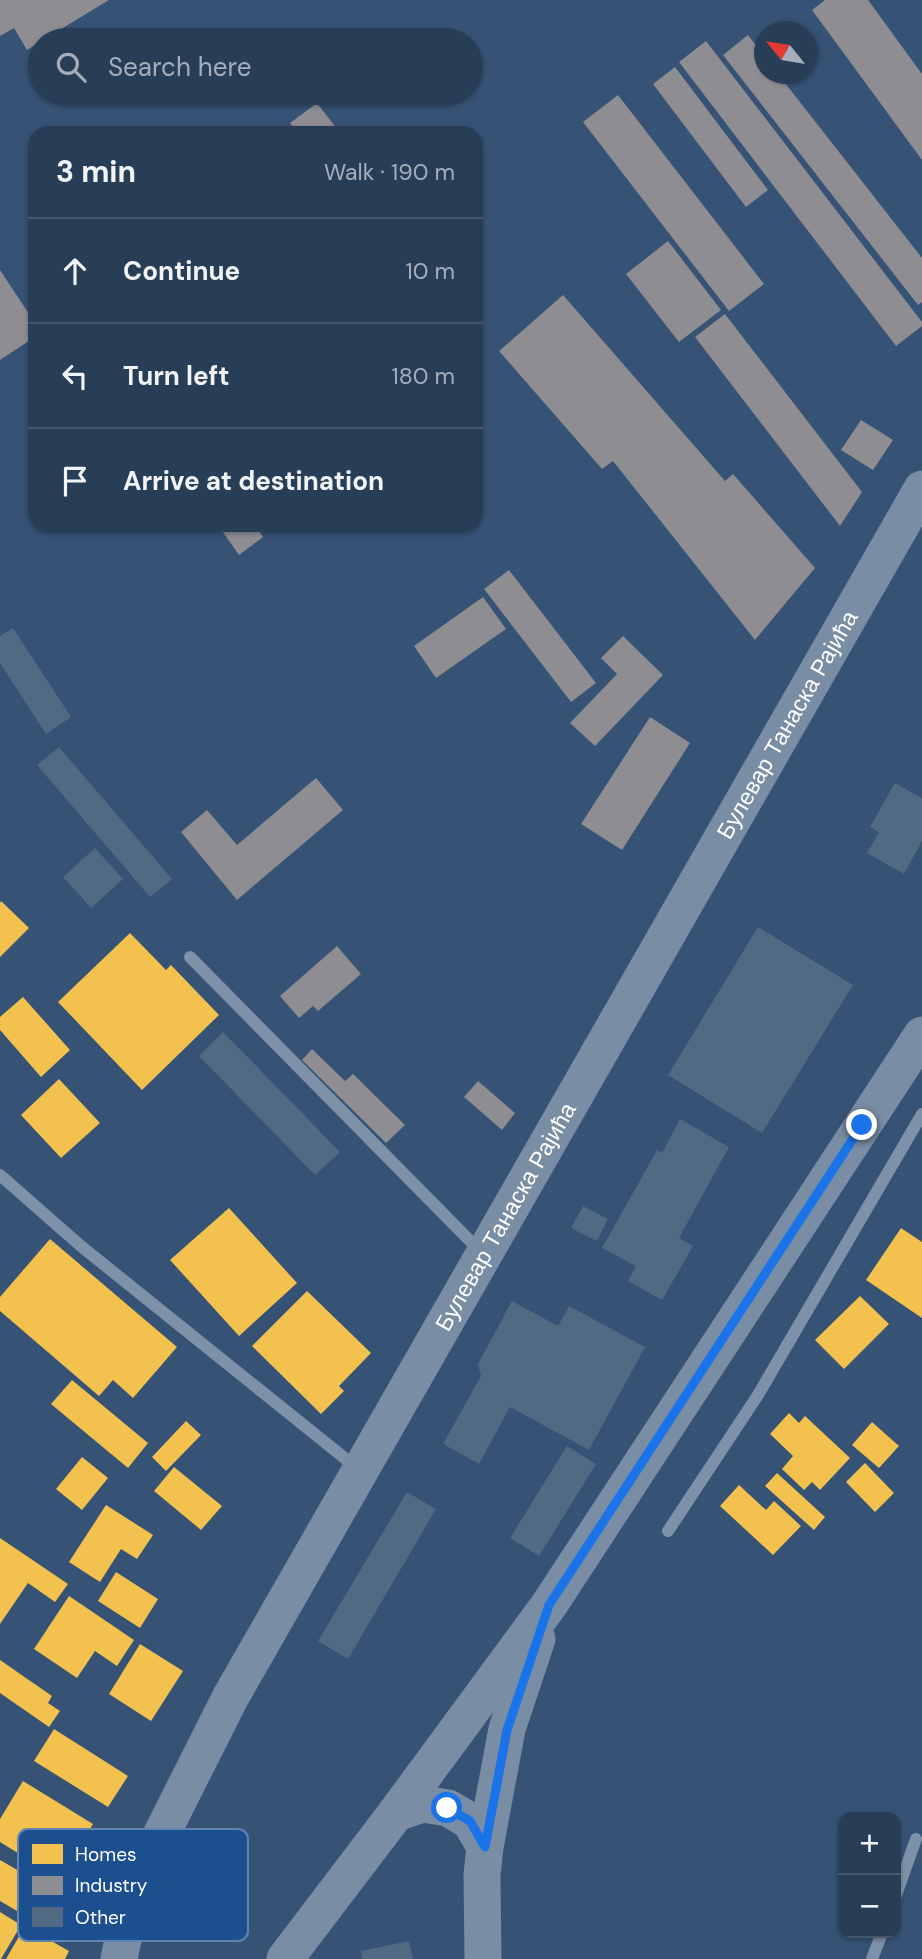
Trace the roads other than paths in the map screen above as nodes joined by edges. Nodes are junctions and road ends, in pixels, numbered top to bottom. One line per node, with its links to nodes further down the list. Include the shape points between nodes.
1 (922, 489): 6 (main road, Булевар Танаска Рајића)
2 (190, 957): 6 (lane)
3 (922, 1035): 9 (main road)
4 (922, 1114): 8 (lane, via 758,1395)
5 (0, 1175): 7 (lane, via 82,1247)
6 (484, 1255): 7 (main road, Булевар Танаска Рајића)
7 (360, 1471): 11 (main road, Булевар Танаска Рајића, via 230,1698)
8 (668, 1531)
9 (549, 1605): 10 (main road); 13 (main road, via 507,1730)
10 (396, 1813): 13 (main road, via 423,1804 447,1808 470,1821); 18 (main road)
11 (165, 1829)
12 (916, 1839): 14 (lane)
13 (485, 1847): 19 (main road)
14 (901, 1881)
15 (880, 1938): 20 (lane)
16 (123, 1941): 17 (main road, Булевар Танаска Рајића)
17 (119, 1959)
18 (285, 1959)
19 (483, 1959)
20 (872, 1959)

